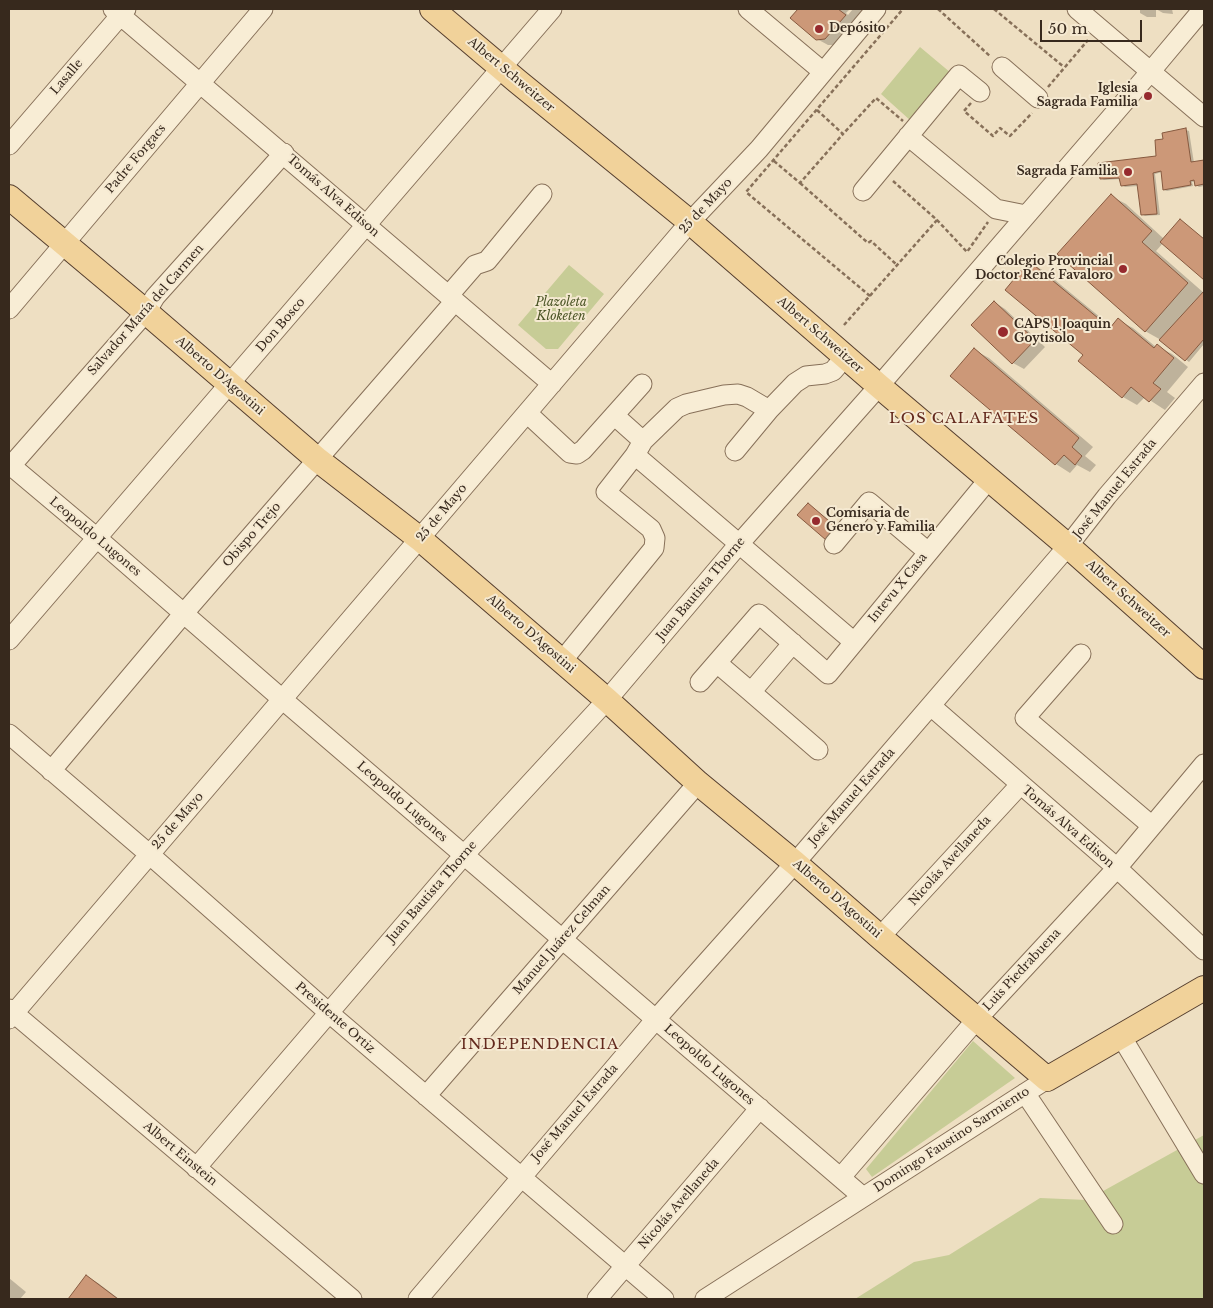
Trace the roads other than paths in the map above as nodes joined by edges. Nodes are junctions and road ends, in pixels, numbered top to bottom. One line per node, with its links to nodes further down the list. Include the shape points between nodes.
1 (263, 9): 13 (street, Padre Forgacs)
2 (432, 9): 10 (main road, Albert Schweitzer)
3 (552, 9): 10 (street, Don Bosco)
4 (748, 9): 11 (street)
5 (876, 9): 11 (street, 25 de Mayo)
6 (1077, 9): 12 (street)
7 (1203, 9): 12 (street, Juan Bautista Thorne)
8 (120, 11): 13 (street, Tomás Alva Edison); 18 (street, Lasalle)
9 (1002, 67): 15 (street)
10 (502, 68): 24 (main road, Albert Schweitzer); 25 (street, Don Bosco)
11 (822, 71): 24 (street, 25 de Mayo, via 759,149)
12 (1151, 71): 16 (street); 23 (street, Juan Bautista Thorne)
13 (201, 82): 19 (street, Tomás Alva Edison); 26 (street, Padre Forgacs)
14 (980, 92): 17 (street, via 959,76)
15 (1038, 98)
16 (1204, 117)
17 (911, 133): 20 (street); 23 (street, via 996,209)
18 (9, 145)
19 (284, 153): 25 (street, Tomás Alva Edison); 29 (street, Salvador María del Carmen, via 155,297)
20 (863, 191)
21 (542, 194): 27 (street, Obispo Trejo, via 486,261 475,265)
22 (9, 197): 26 (main road, Alberto D'Agostini)
23 (1026, 216): 35 (street, Juan Bautista Thorne)
24 (690, 222): 30 (main road, Albert Schweitzer); 31 (street, 25 de Mayo)
25 (366, 226): 27 (street, Tomás Alva Edison); 34 (street, Don Bosco)
26 (65, 244): 28 (street, Padre Forgacs); 29 (main road, Alberto D'Agostini)
27 (452, 298): 31 (street, Tomás Alva Edison); 41 (street, Obispo Trejo)
28 (9, 309)
29 (146, 312): 34 (main road, Alberto D'Agostini); 42 (street, Salvador María del Carmen)
30 (845, 357): 35 (main road, Albert Schweitzer); 36 (street, via 833,371 806,376 795,383)
31 (552, 384): 37 (street, 25 de Mayo)
32 (642, 384): 38 (street)
33 (1204, 384): 48 (street, José Manuel Estrada)
34 (229, 385): 41 (main road, Alberto D'Agostini); 44 (street, Don Bosco)
35 (879, 386): 43 (main road, Albert Schweitzer); 46 (street, Juan Bautista Thorne)
36 (769, 410): 39 (street, via 738,394 696,402 677,408); 40 (street)
37 (527, 414): 38 (street, via 570,453 577,454); 45 (street, 25 de Mayo)
38 (615, 416): 39 (street)
39 (639, 448): 46 (street); 55 (street, via 606,492 651,529 655,538 654,548)
40 (735, 451)
41 (318, 460): 45 (main road, Alberto D'Agostini); 50 (street, Obispo Trejo)
42 (9, 466): 44 (street, Leopoldo Lugones)
43 (989, 479): 48 (main road, Albert Schweitzer); 49 (street, Intevu X Casa)
44 (97, 538): 50 (street, Leopoldo Lugones); 51 (street, Don Bosco)
45 (420, 539): 55 (main road, Alberto D'Agostini); 60 (street, 25 de Mayo)
46 (739, 544): 52 (street); 61 (street, Juan Bautista Thorne)
47 (834, 544): 49 (street, via 869,502)
48 (1068, 546): 57 (main road, Albert Schweitzer); 62 (street, José Manuel Estrada)
49 (928, 552): 52 (street, Intevu X Casa)
50 (184, 613): 60 (street, Leopoldo Lugones); 66 (street, Obispo Trejo)
51 (9, 640)
52 (854, 642): 53 (street, Intevu X Casa, via 828,674)
53 (793, 643): 56 (street, via 759,614); 59 (street)
54 (1081, 654): 69 (street, via 1025,718)
55 (562, 661): 61 (main road, Alberto D'Agostini)
56 (717, 662): 58 (street); 59 (street)
57 (1204, 667)
58 (700, 682)
59 (751, 692): 64 (street)
60 (282, 699): 70 (street, 25 de Mayo); 71 (street, Leopoldo Lugones)
61 (607, 700): 67 (main road, Alberto D'Agostini); 71 (street, Juan Bautista Thorne)
62 (931, 706): 68 (street, Tomás Alva Edison); 72 (street, José Manuel Estrada)
63 (9, 734): 66 (street, Presidente Ortiz)
64 (818, 750)
65 (1204, 764): 69 (street, Luis Piedrabuena)
66 (51, 771): 70 (street, Presidente Ortiz)
67 (698, 783): 72 (main road, Alberto D'Agostini); 75 (street, Manuel Juárez Celman)
68 (1020, 785): 73 (street, Tomás Alva Edison); 74 (street, Nicolás Avellaneda)
69 (1152, 826): 73 (street, Luis Piedrabuena)
70 (149, 854): 78 (street, Presidente Ortiz); 79 (street, 25 de Mayo)
71 (464, 854): 75 (street, Leopoldo Lugones); 78 (street, Juan Bautista Thorne)
72 (796, 863): 74 (main road, Alberto D'Agostini); 80 (street, José Manuel Estrada)
73 (1117, 868): 76 (street, Tomás Alva Edison); 81 (street, Luis Piedrabuena)
74 (880, 937): 81 (main road, Alberto D'Agostini)
75 (563, 939): 80 (street, Leopoldo Lugones); 85 (street, Manuel Juárez Celman)
76 (1204, 950)
77 (1204, 988): 82 (main road, Domingo Faustino Sarmiento)
78 (328, 1012): 85 (street, Presidente Ortiz); 87 (street, Juan Bautista Thorne)
79 (10, 1014): 87 (street, Albert Einstein)
80 (656, 1019): 86 (street, Leopoldo Lugones); 89 (street, José Manuel Estrada)
81 (976, 1019): 83 (main road, Alberto D'Agostini); 90 (street, Luis Piedrabuena)
82 (1122, 1036): 83 (main road, Domingo Faustino Sarmiento); 88 (street)
83 (1047, 1079): 84 (street, Domingo Faustino Sarmiento)
84 (1025, 1093): 91 (street, Domingo Faustino Sarmiento); 92 (street)
85 (426, 1096): 89 (street, Presidente Ortiz)
86 (760, 1108): 90 (street, Leopoldo Lugones); 93 (street, Nicolás Avellaneda)
87 (196, 1168): 94 (street, Albert Einstein)
88 (1204, 1174)
89 (521, 1176): 93 (street, Presidente Ortiz); 95 (street, José Manuel Estrada)
90 (841, 1177): 91 (street, Leopoldo Lugones)
91 (863, 1197): 98 (street, Domingo Faustino Sarmiento)
92 (1114, 1224)
93 (626, 1265): 96 (street, Nicolás Avellaneda); 97 (street, Presidente Ortiz)
94 (352, 1299)
95 (418, 1299)
96 (597, 1299)
97 (664, 1299)
98 (704, 1299)

